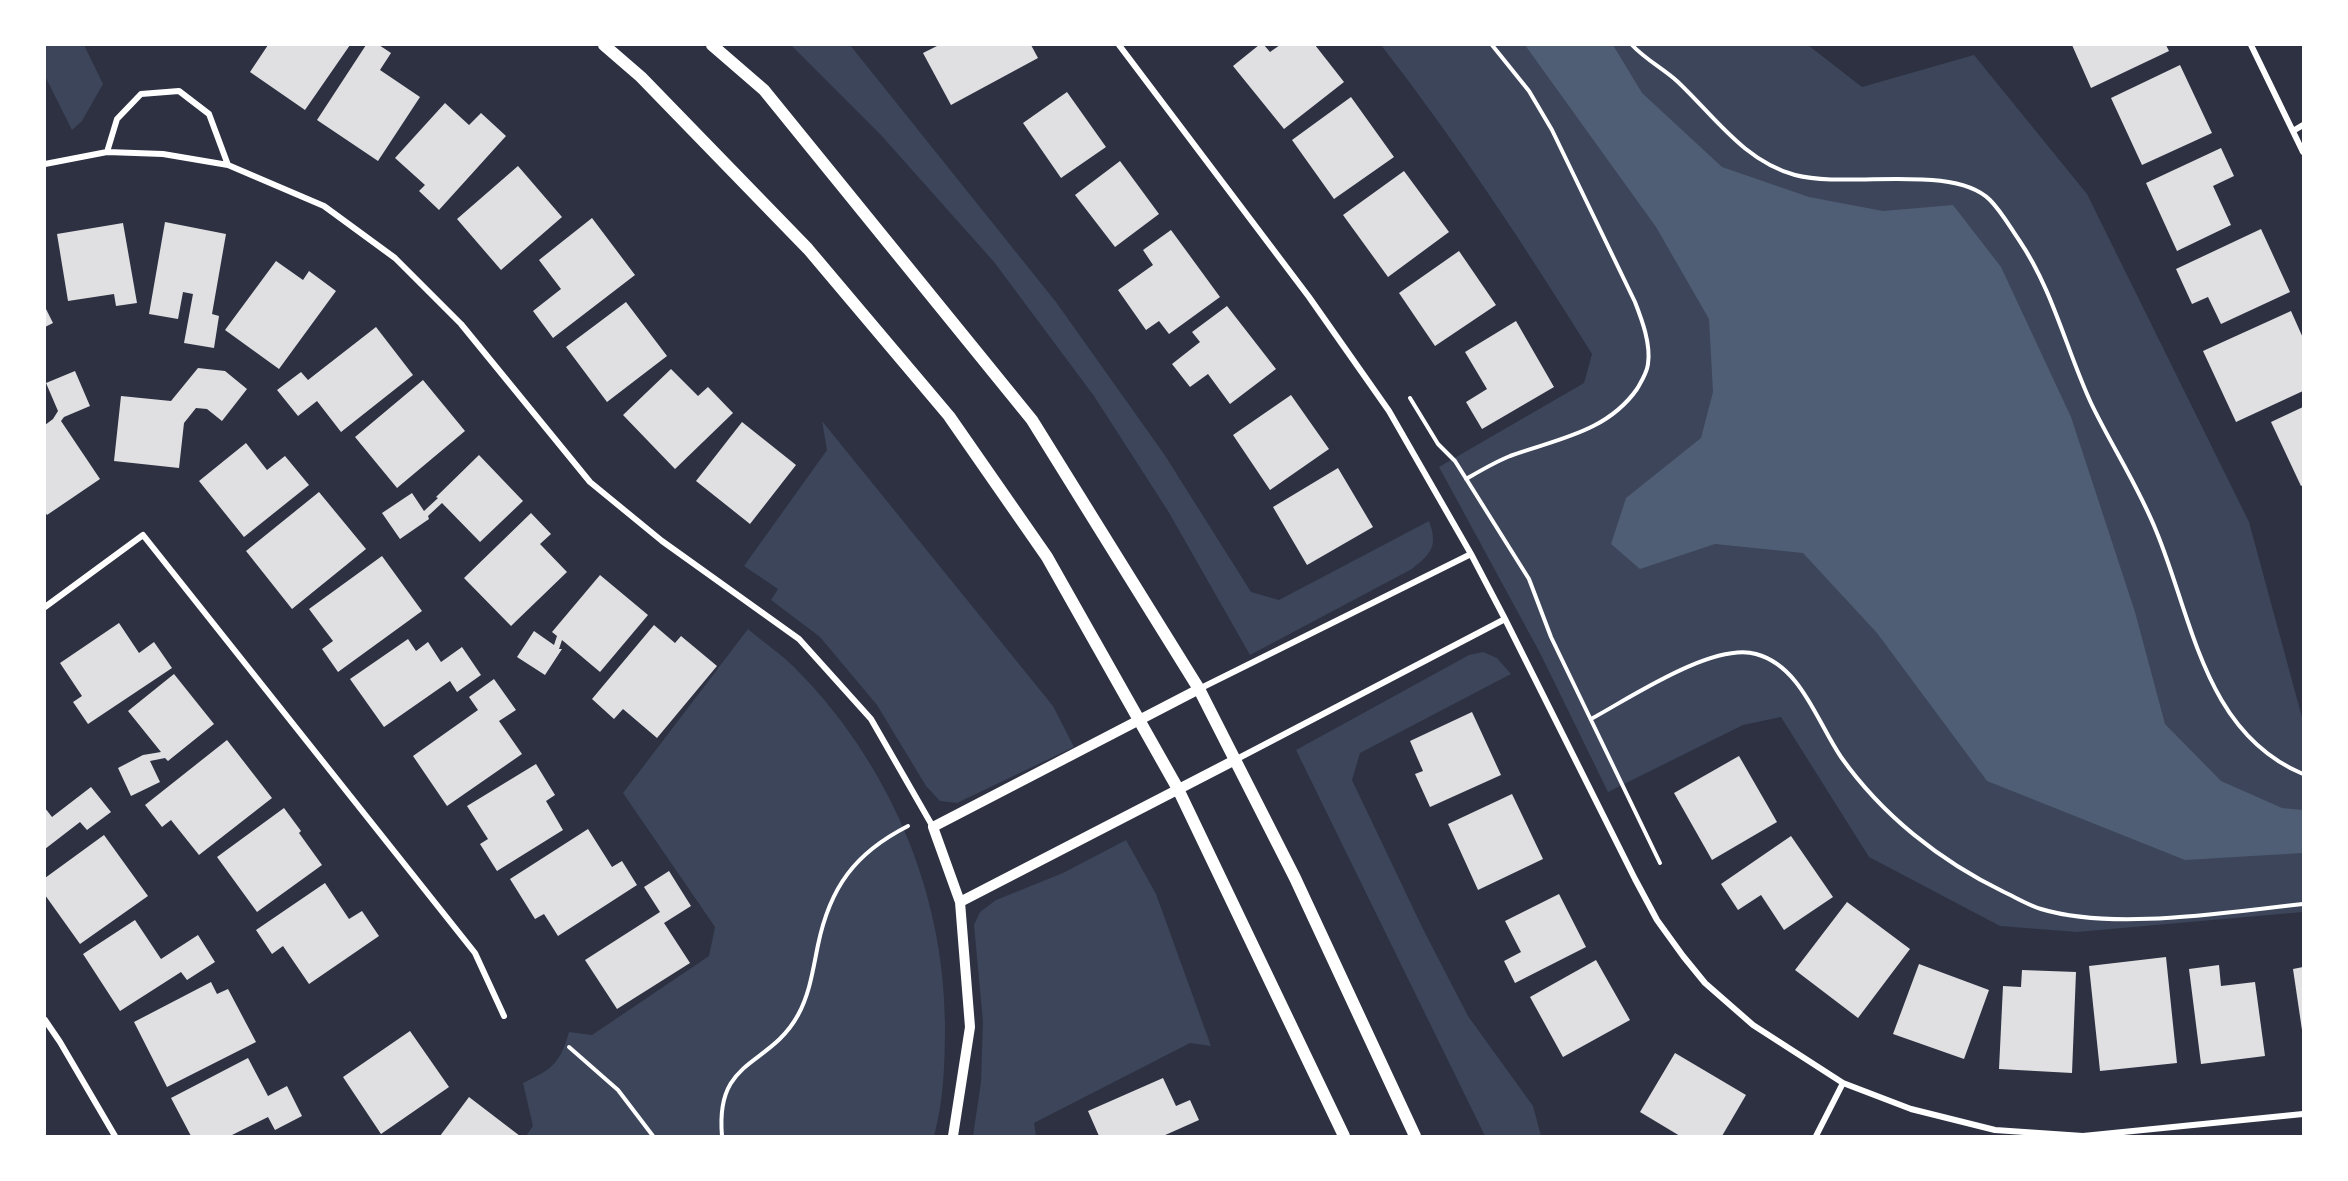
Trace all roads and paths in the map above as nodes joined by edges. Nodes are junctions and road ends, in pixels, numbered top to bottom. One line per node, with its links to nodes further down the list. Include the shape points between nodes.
1 (604, 45): 19 (main road, via 641,77 808,249 949,416 1047,557)
2 (712, 45): 18 (main road, via 764,90 1032,420)
3 (1119, 45): 15 (street, via 1302,287 1389,411)
4 (1492, 45): 14 (path, via 1552,130 1635,302 1644,330 1648,364 1642,382 1627,404 1609,418 1585,432 1508,457)
5 (1632, 45): 22 (path, via 1677,81 1735,142 1770,165 1824,181 1930,180 1958,184 1973,188 1990,200 2021,243 2060,319 2092,405 2157,533 2220,699 2238,727 2264,753)
6 (2251, 45): 8 (street)
7 (2303, 126): 8 (street)
8 (2293, 130): 10 (street)
9 (107, 152): 11 (street); 12 (street, via 163,154); 12 (street, via 117,119 141,94 179,91 209,114)
10 (2303, 152)
11 (45, 164)
12 (228, 165): 25 (street, via 324,206 395,258 461,324 591,482 662,541 799,639 871,719)
13 (1410, 398): 14 (path, via 1438,444)
14 (1466, 479): 20 (path, via 1528,579)
15 (1471, 554): 17 (street); 18 (street)
16 (45, 607): 29 (street, via 143,535 475,953)
17 (1505, 619): 21 (street); 32 (street, via 1635,879 1657,920 1683,956 1705,982 1753,1025)
18 (1199, 689): 19 (street); 21 (main road)
19 (1140, 719): 23 (main road); 25 (street)
20 (1591, 719): 26 (path); 28 (path, via 1708,658 1742,652 1756,654 1785,670 1841,757 1891,815 1948,861 2040,909 2118,918)
21 (1235, 760): 23 (street); 39 (main road, via 1295,878)
22 (2303, 774)
23 (1178, 789): 27 (street); 38 (main road)
24 (908, 826): 36 (path, via 877,844 840,882 825,918 807,996 788,1029 728,1086 722,1101)
25 (933, 827): 27 (street)
26 (1660, 863)
27 (960, 902): 37 (street, via 970,1027)
28 (2303, 904)
29 (504, 1016)
30 (45, 1020): 34 (street)
31 (569, 1047): 35 (path, via 618,1090)
32 (1843, 1083): 33 (street, via 1911,1109 1995,1131 2083,1136); 40 (street)
33 (2303, 1114)
34 (115, 1136)
35 (653, 1136)
36 (722, 1136)
37 (953, 1136)
38 (1344, 1136)
39 (1415, 1136)
40 (1816, 1136)

